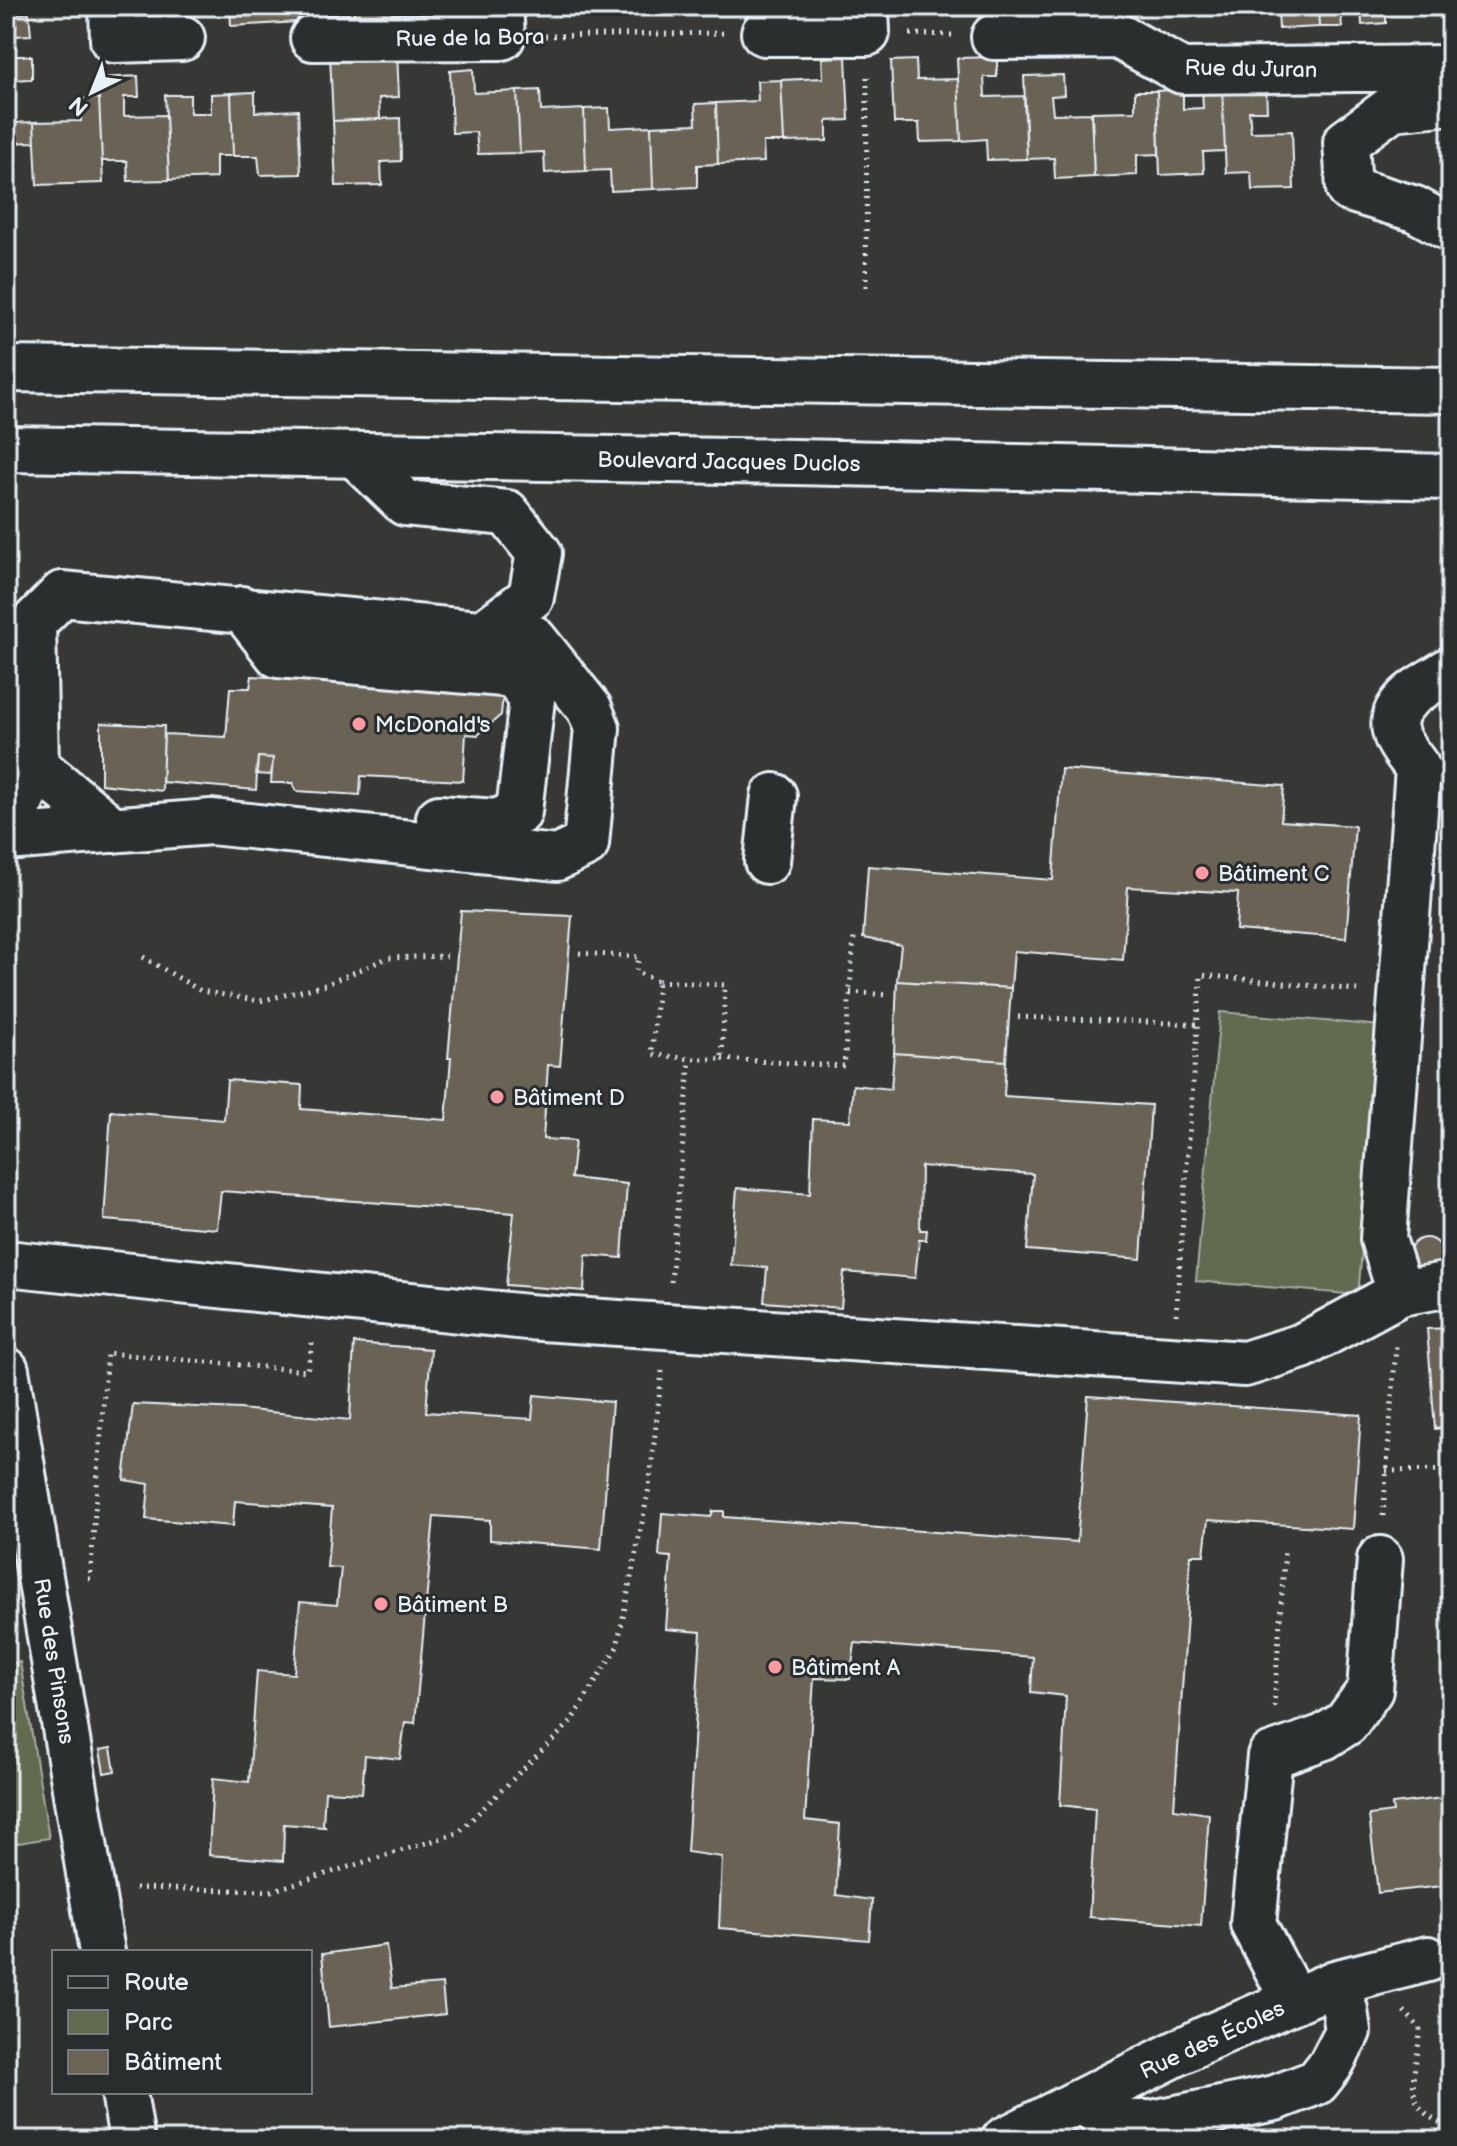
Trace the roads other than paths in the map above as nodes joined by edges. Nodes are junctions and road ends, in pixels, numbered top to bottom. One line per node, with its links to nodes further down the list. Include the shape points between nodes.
1 (112, 6): 6 (street, via 113,40)
2 (866, 19): 4 (street)
3 (501, 21): 7 (street, Rue de la Bora)
4 (764, 33)
5 (994, 37): 8 (street, Rue du Juran, via 1118,36 1182,71)
6 (182, 38)
7 (313, 38)
8 (1451, 68)
9 (1451, 102): 10 (street, via 1392,108 1346,142 1349,189 1415,209)
10 (1451, 229)
11 (10, 374): 12 (street)
12 (1451, 390)
13 (6, 449): 14 (street, Boulevard Jacques Duclos)
14 (355, 455): 15 (street, Boulevard Jacques Duclos); 17 (street, via 405,503 507,513 539,553 531,597)
15 (1451, 477)
16 (242, 609): 17 (street); 19 (street, via 62,594 33,623); 21 (street, via 278,655 515,675 532,699 519,812 497,822 263,805)
17 (482, 634): 21 (street, via 533,638 589,708 597,728 586,844 557,858)
18 (1451, 669): 26 (street, via 1405,699 1395,714 1396,736 1418,769 1383,1239)
19 (36, 766): 22 (street); 22 (street, via 6,838)
20 (774, 796): 23 (street)
21 (211, 822): 22 (street)
22 (113, 830)
23 (767, 861)
24 (6, 1263): 26 (street, via 527,1317 1245,1364 1302,1346)
25 (1451, 1284): 26 (street)
26 (1400, 1293)
27 (6, 1370): 28 (street, Rue des Pinsons)
28 (10, 1415): 30 (street, Rue des Pinsons)
29 (1380, 1559): 33 (street, via 1370,1690 1335,1730 1270,1756 1253,1924)
30 (102, 1950)
31 (1428, 1959): 32 (street, Rue des Écoles)
32 (1335, 1983): 33 (street, Rue des Écoles); 35 (street, via 1348,2031 1317,2082 1275,2098 1152,2123 1101,2117)
33 (1294, 2001): 35 (street, Rue des Écoles)
34 (124, 2094): 36 (street)
35 (1089, 2098): 37 (street, Rue des Écoles)
36 (132, 2140)
37 (1004, 2140)

